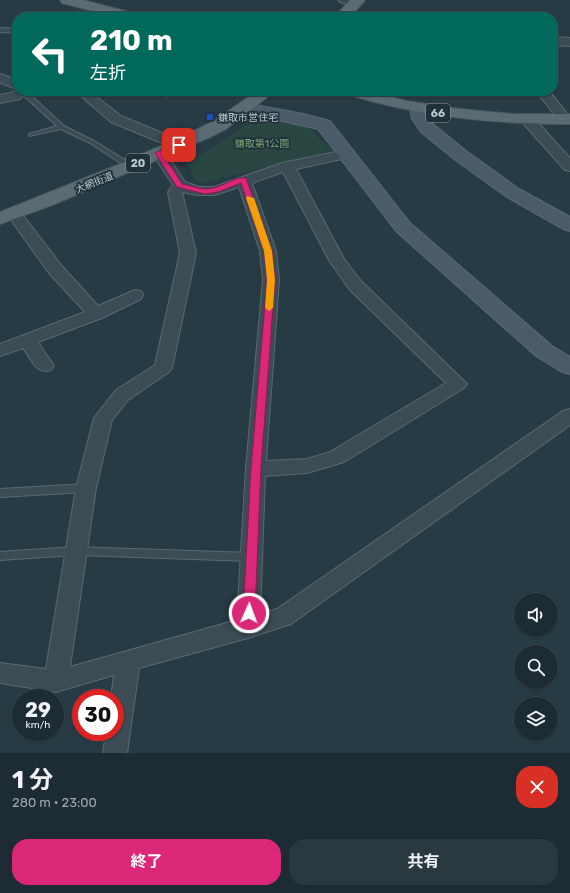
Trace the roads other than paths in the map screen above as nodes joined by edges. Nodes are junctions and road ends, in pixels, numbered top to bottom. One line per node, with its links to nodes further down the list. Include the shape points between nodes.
1 (67, 0): 3 (main road)
2 (353, 1): 4 (main road)
3 (109, 12)
4 (345, 12)
5 (0, 30): 6 (lane)
6 (12, 31)
7 (558, 41): 8 (street)
8 (570, 42)
9 (0, 78): 10 (street)
10 (12, 84)
11 (15, 96): 17 (street)
12 (28, 96): 22 (lane)
13 (87, 96): 24 (street, via 116,119)
14 (260, 96): 18 (main road, 大網街道 / 20)
15 (370, 96): 19 (main road, 66)
16 (547, 96): 21 (street)
17 (0, 99)
18 (244, 108): 24 (main road, 大網街道 / 20, via 220,125); 26 (street, via 324,125)
19 (418, 109): 20 (main road, 66, via 472,117); 33 (street, via 420,119 428,128 460,155 513,193)
20 (527, 119): 21 (main road, 66); 29 (street)
21 (568, 119)
22 (62, 127): 23 (lane); 27 (lane)
23 (31, 135)
24 (179, 145): 25 (main road, 大網街道 / 20)
25 (159, 153): 27 (main road, 大網街道 / 20); 31 (street)
26 (346, 154): 28 (street); 39 (street, via 403,227 544,351)
27 (131, 166): 32 (main road, 大網街道 / 20)
28 (287, 166): 30 (street); 41 (street, via 337,260 355,285 458,384 337,457 295,469)
29 (570, 167)
30 (244, 180): 31 (street, via 205,192); 41 (street, via 268,251 271,280)
31 (180, 185): 42 (street, via 175,192 188,253 163,368 122,395 103,418)
32 (7, 216): 35 (street)
33 (570, 225)
34 (135, 295): 35 (street)
35 (96, 314): 36 (street)
36 (27, 340): 37 (street); 38 (street)
37 (0, 350)
38 (45, 366)
39 (570, 368)
40 (570, 416): 47 (street, via 283,617)
41 (256, 468): 46 (street)
42 (86, 488): 43 (lane); 44 (street)
43 (0, 494)
44 (75, 551): 45 (lane); 46 (lane); 50 (street)
45 (0, 556)
46 (251, 557): 47 (street)
47 (248, 628): 48 (street)
48 (128, 661): 50 (street); 51 (street)
49 (0, 673): 50 (street)
50 (56, 681)
51 (116, 753)

